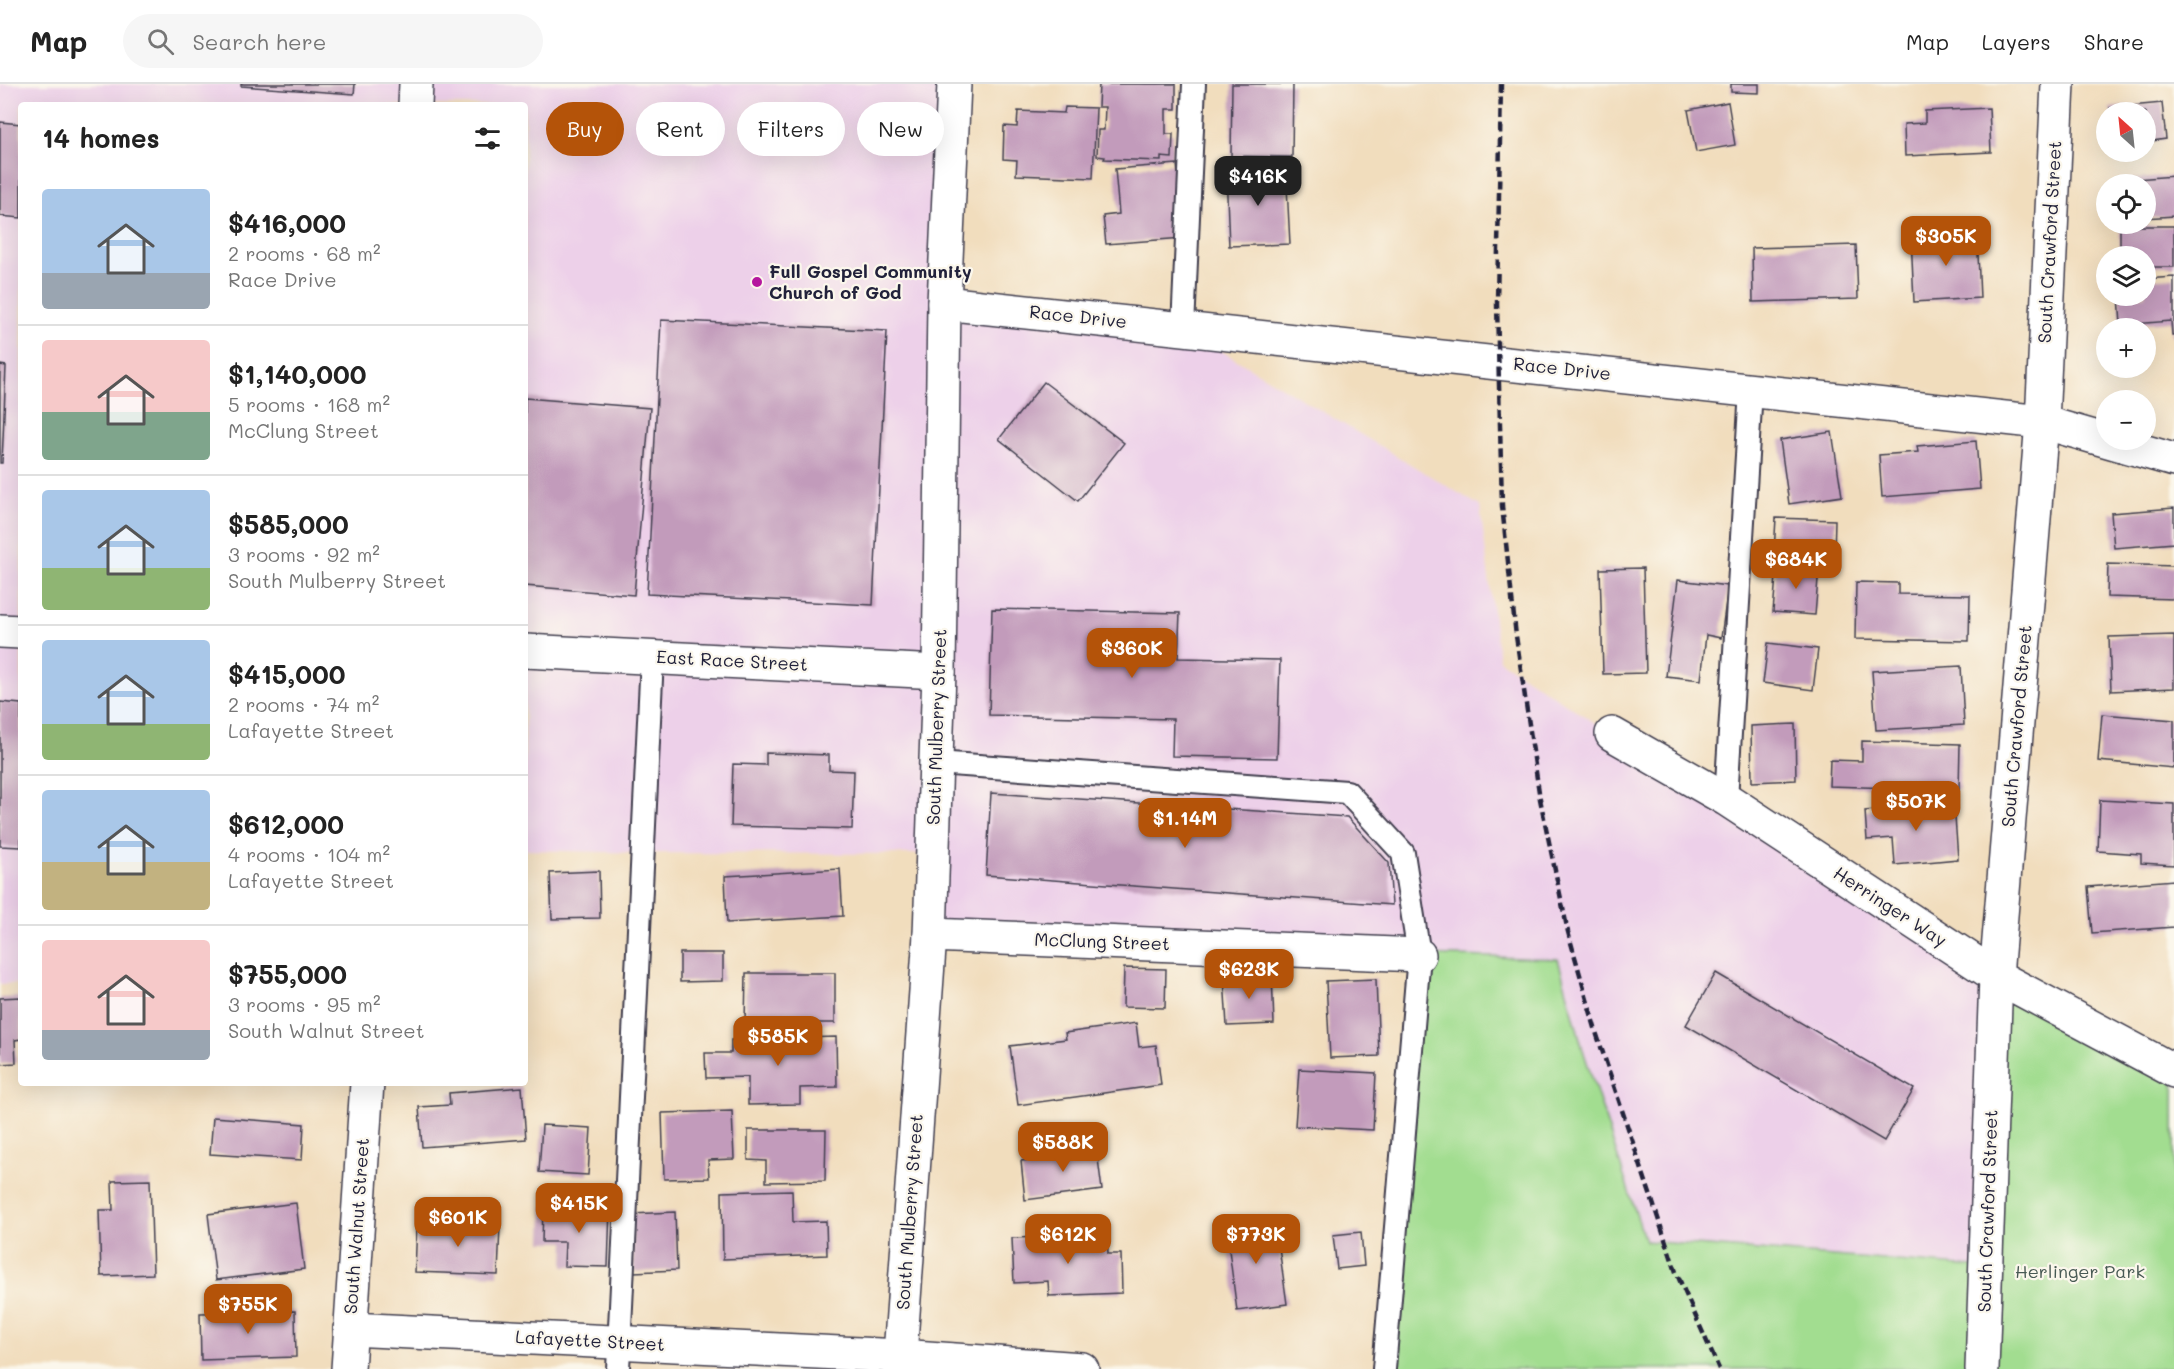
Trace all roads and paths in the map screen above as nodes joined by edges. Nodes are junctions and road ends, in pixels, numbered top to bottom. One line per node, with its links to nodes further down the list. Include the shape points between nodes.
1 (416, 84): 5 (street)
2 (954, 84): 6 (street, South Mulberry Street)
3 (1194, 84): 7 (lane)
4 (2058, 84): 9 (street, South Crawford Street)
5 (415, 102)
6 (944, 303): 7 (street, Race Drive); 15 (street, South Mulberry Street)
7 (1183, 328): 8 (street, Race Drive)
8 (1750, 390): 9 (street, Race Drive); 18 (lane)
9 (2042, 422): 10 (street, Race Drive); 21 (street, South Crawford Street)
10 (2174, 460)
11 (0, 631): 12 (street)
12 (18, 632)
13 (528, 651): 14 (street, East Race Street)
14 (652, 657): 15 (street, East Race Street); 25 (lane)
15 (939, 672): 17 (street, South Mulberry Street)
16 (1612, 734): 18 (street, Herringer Way)
17 (936, 763): 19 (street, South Mulberry Street); 20 (lane, via 1347,792 1403,853)
18 (1726, 800): 21 (street, Herringer Way)
19 (930, 935): 20 (street, McClung Street); 26 (street, South Mulberry Street)
20 (1419, 955): 29 (lane)
21 (1996, 976): 22 (street, Herringer Way); 30 (street, South Crawford Street)
22 (2174, 1071)
23 (367, 1086): 24 (street, South Walnut Street)
24 (350, 1329): 25 (street, Lafayette Street); 27 (street, South Walnut Street)
25 (618, 1356): 26 (street, Lafayette Street)
26 (899, 1363): 28 (street, Lafayette Street)
27 (348, 1369)
28 (1082, 1369)
29 (1384, 1369)
30 (1982, 1369)

